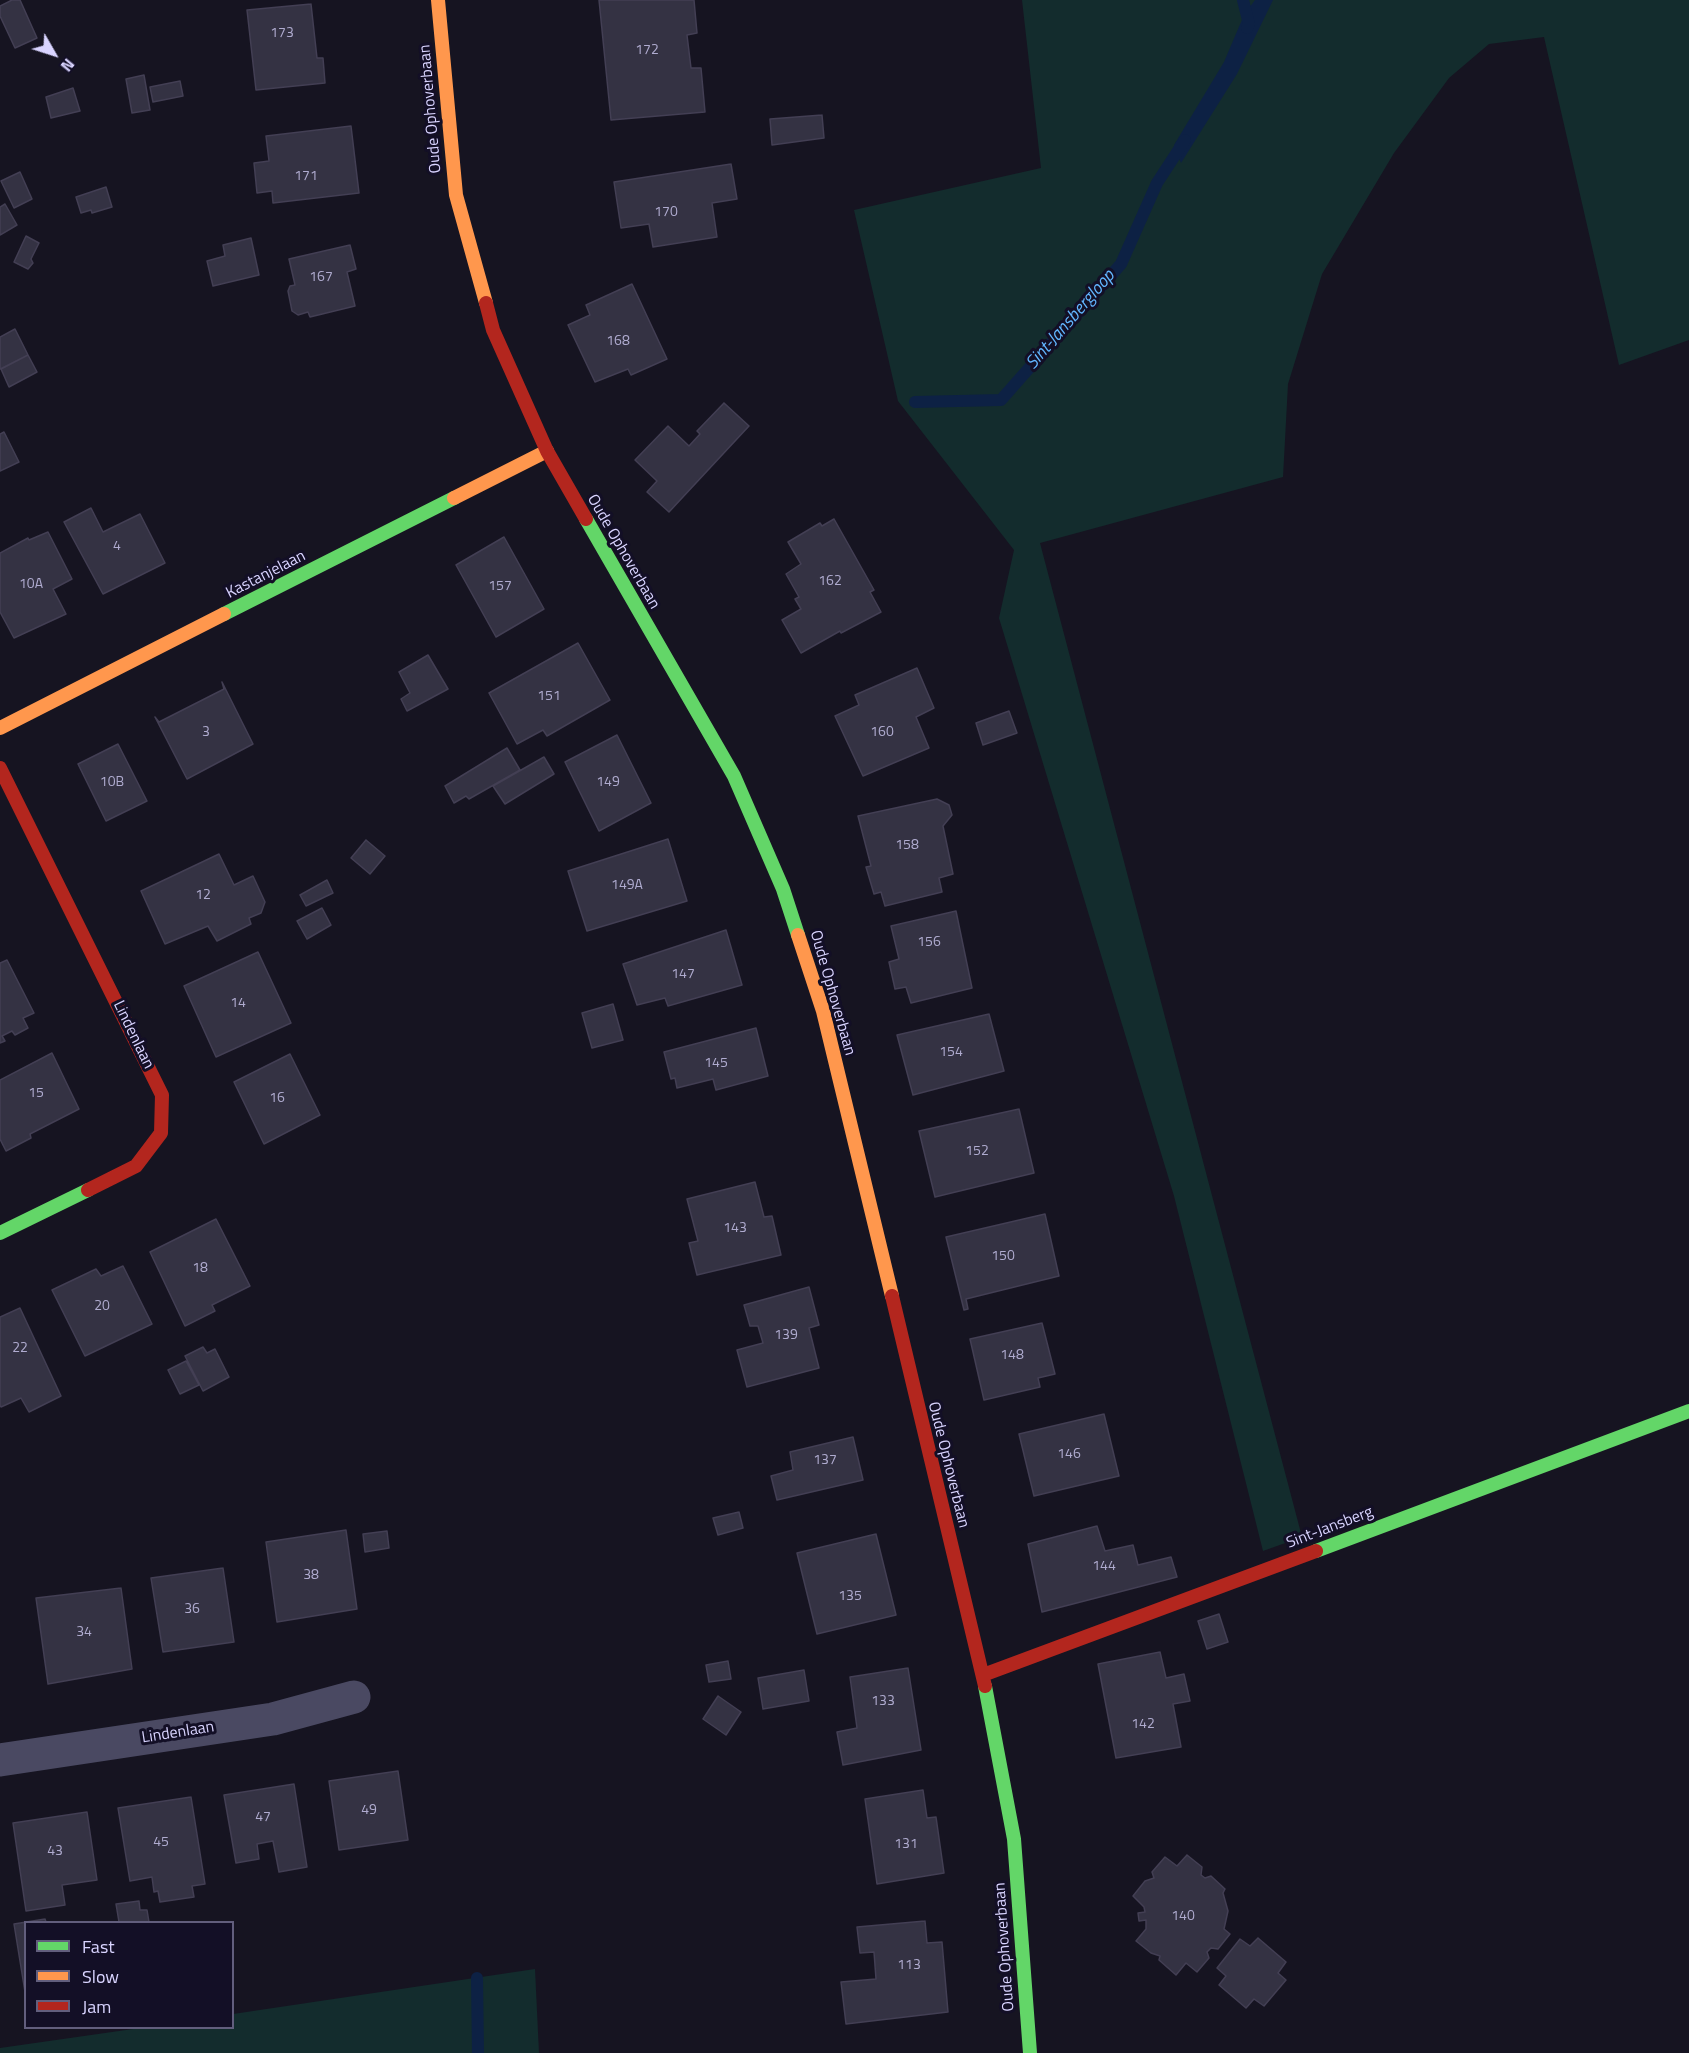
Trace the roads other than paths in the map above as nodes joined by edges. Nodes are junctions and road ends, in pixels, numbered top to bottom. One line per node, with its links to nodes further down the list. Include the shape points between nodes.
1 (438, 0): 2 (street, Oude Ophoverbaan, via 456,195 493,330)
2 (546, 451): 3 (street, Kastanjelaan); 7 (street, Oude Ophoverbaan, via 734,776 783,889 823,1011)
3 (0, 728)
4 (0, 768): 5 (street, Lindenlaan, via 162,1095 161,1133 136,1166)
5 (0, 1233)
6 (1689, 1411): 7 (street, Sint-Jansberg)
7 (983, 1676): 10 (street, Oude Ophoverbaan, via 1014,1839)
8 (354, 1697): 9 (street, Lindenlaan, via 273,1719)
9 (0, 1760)
10 (1030, 2053)

